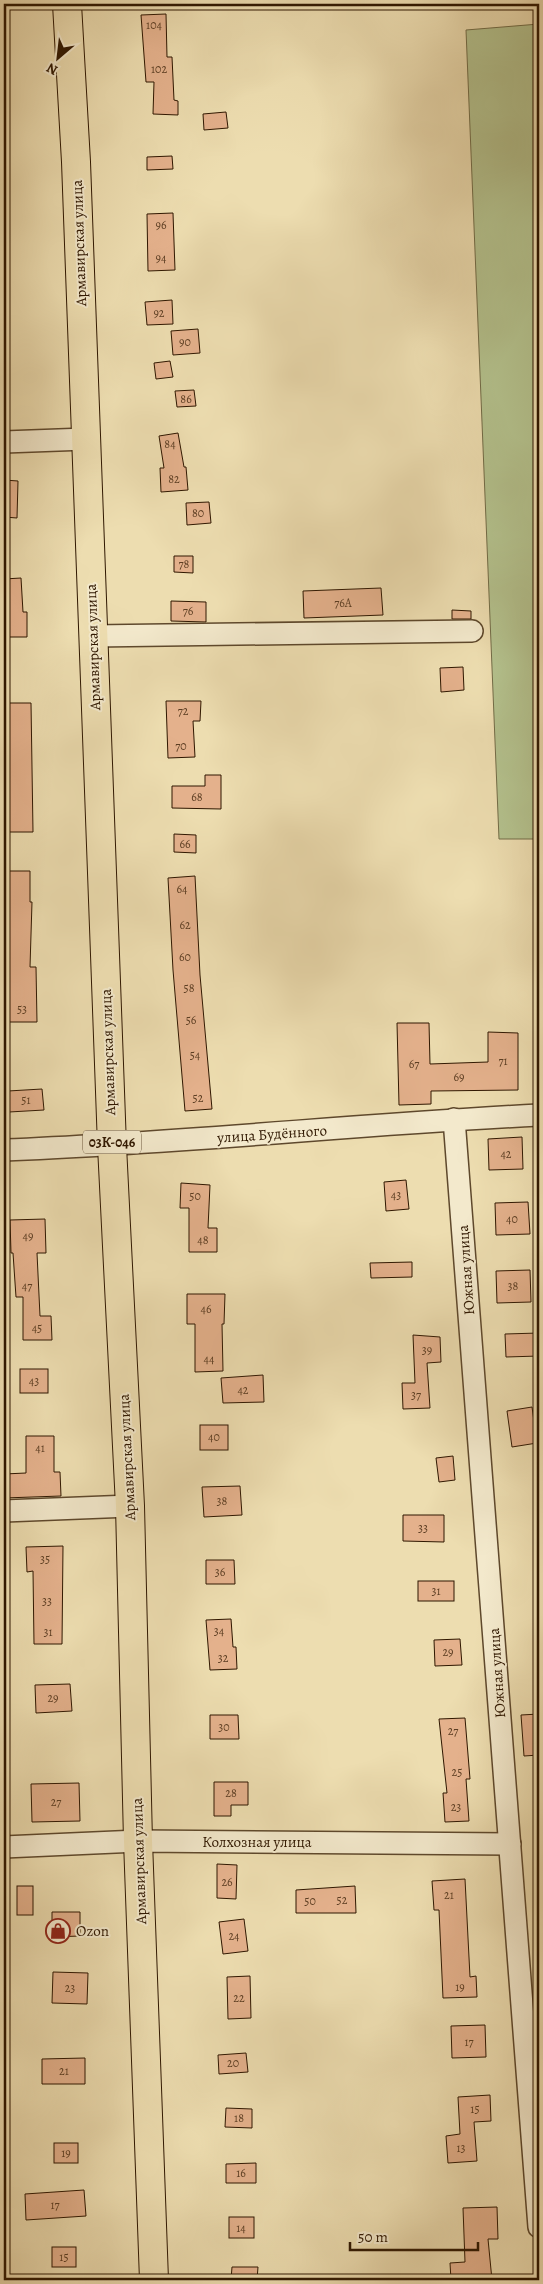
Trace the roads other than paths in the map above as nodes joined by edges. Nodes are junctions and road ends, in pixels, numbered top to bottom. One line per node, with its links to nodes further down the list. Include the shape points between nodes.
1 (67, 4): 2 (main road, Армавирская улица / 03К-046)
2 (86, 438): 3 (street); 5 (main road, Армавирская улица / 03К-046)
3 (4, 442)
4 (472, 631): 5 (street)
5 (93, 636): 8 (main road, Армавирская улица / 03К-046)
6 (539, 1115): 7 (street, улица Будённого)
7 (454, 1119): 8 (street, улица Будённого); 13 (street, Южная улица)
8 (112, 1146): 9 (street, улица Будённого); 10 (main road, Армавирская улица / 03К-046)
9 (4, 1150)
10 (130, 1506): 11 (street); 12 (main road, Армавирская улица / 03К-046)
11 (4, 1511)
12 (138, 1841): 13 (street, Колхозная улица); 14 (street, Колхозная улица); 16 (main road, Армавирская улица / 03К-046)
13 (510, 1844): 15 (street, Южная улица)
14 (4, 1847)
15 (539, 2228)
16 (154, 2280)

